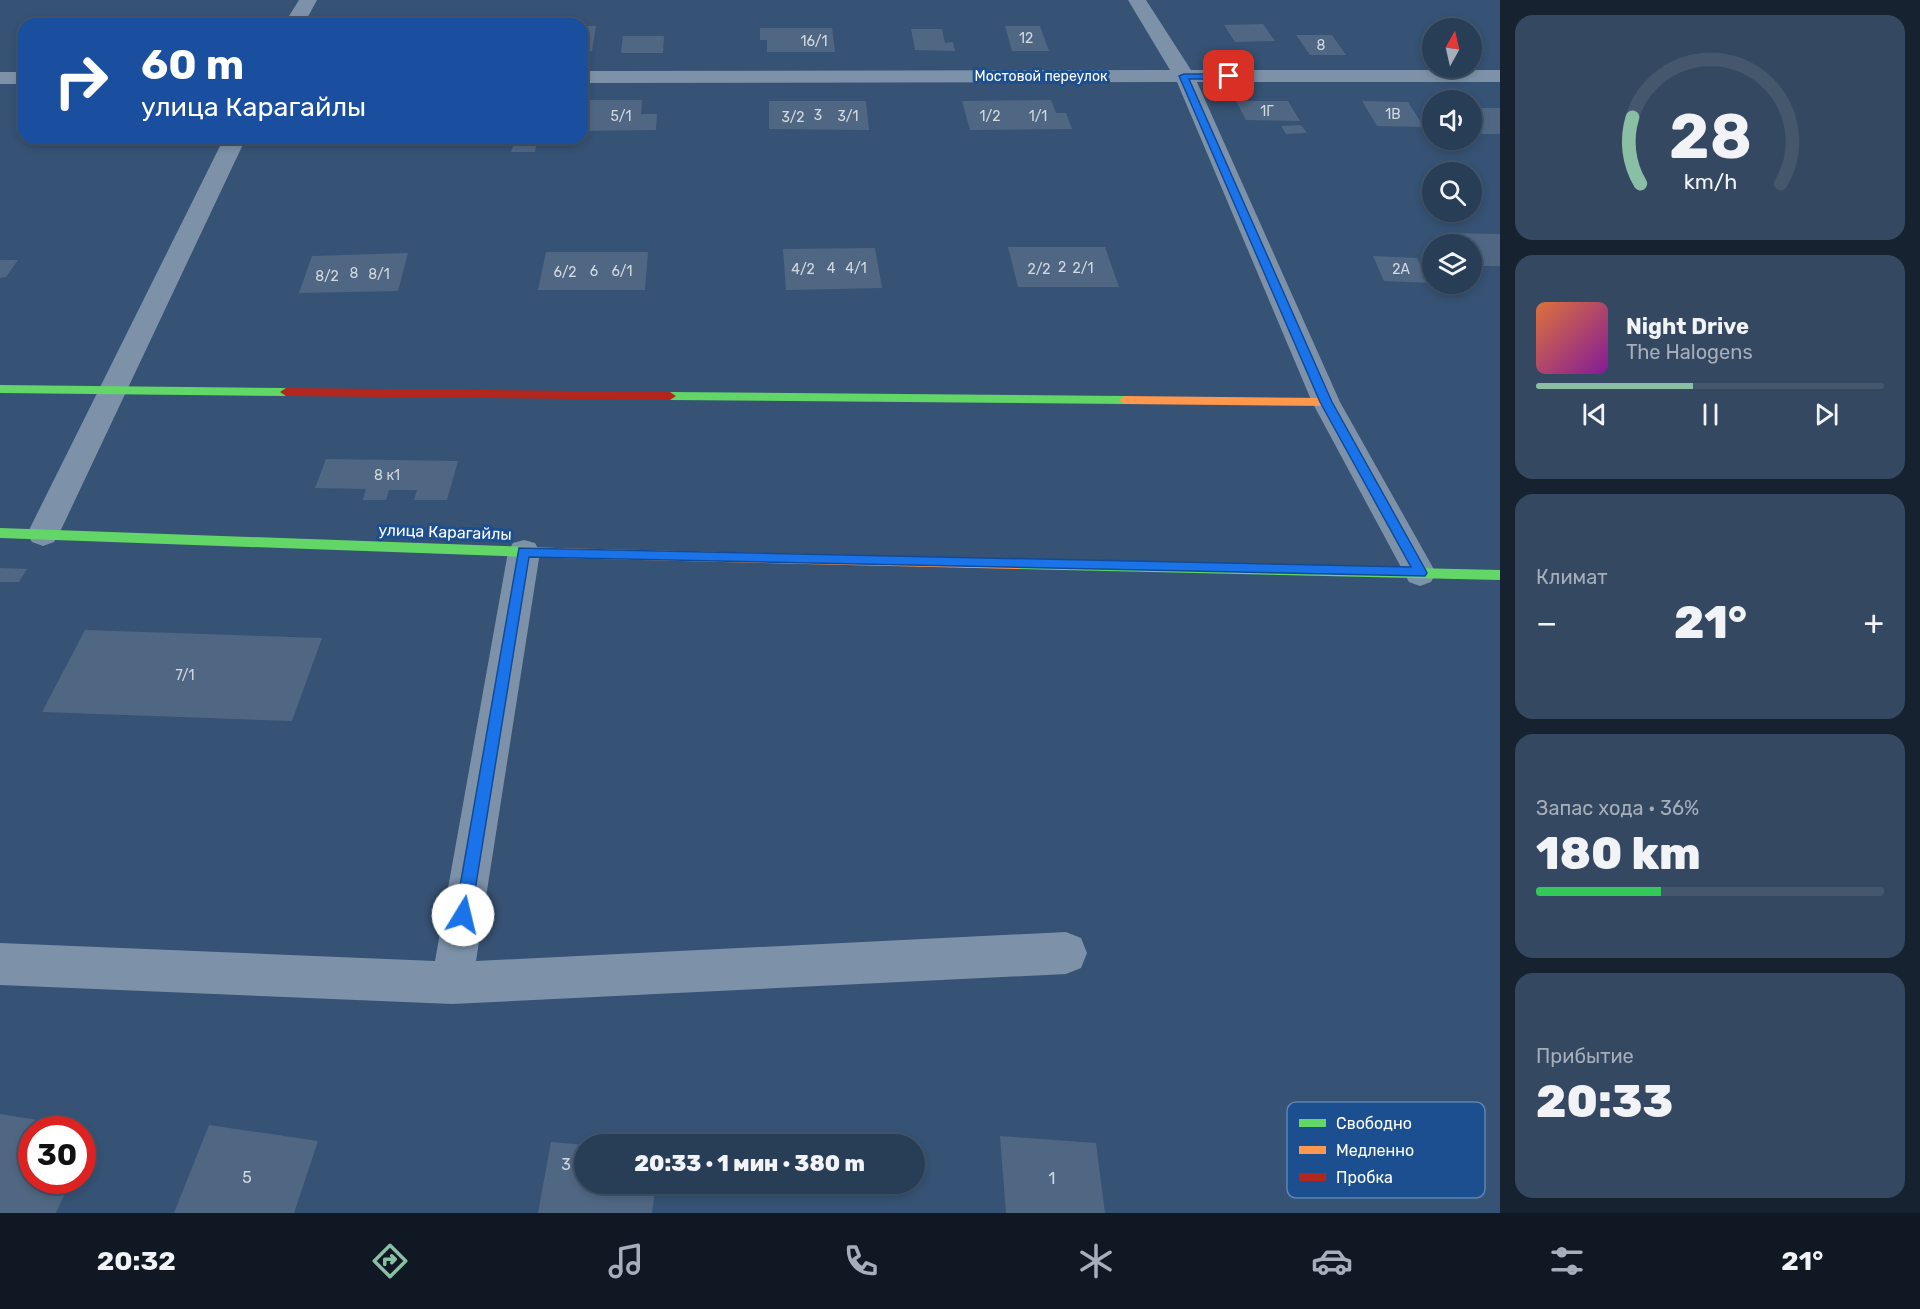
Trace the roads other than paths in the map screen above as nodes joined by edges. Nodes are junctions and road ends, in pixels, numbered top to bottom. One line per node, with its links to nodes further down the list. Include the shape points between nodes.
1 (308, 0): 3 (street)
2 (1137, 0): 4 (street)
3 (298, 18)
4 (1184, 76): 5 (street, Мостовой переулок); 6 (street, Мостовой переулок); 12 (street)
5 (1500, 76)
6 (588, 77)
7 (0, 78): 8 (street)
8 (18, 78)
9 (232, 144): 11 (street)
10 (0, 389): 11 (street)
11 (113, 390): 12 (street); 14 (street)
12 (1326, 402): 16 (street)
13 (0, 533): 14 (street, улица Карагайлы)
14 (43, 534): 15 (street, улица Карагайлы)
15 (524, 552): 16 (street, улица Карагайлы); 20 (street)
16 (1420, 573): 17 (street, улица Карагайлы)
17 (1500, 575)
18 (1066, 953): 20 (street)
19 (0, 963): 20 (street)
20 (452, 983)

